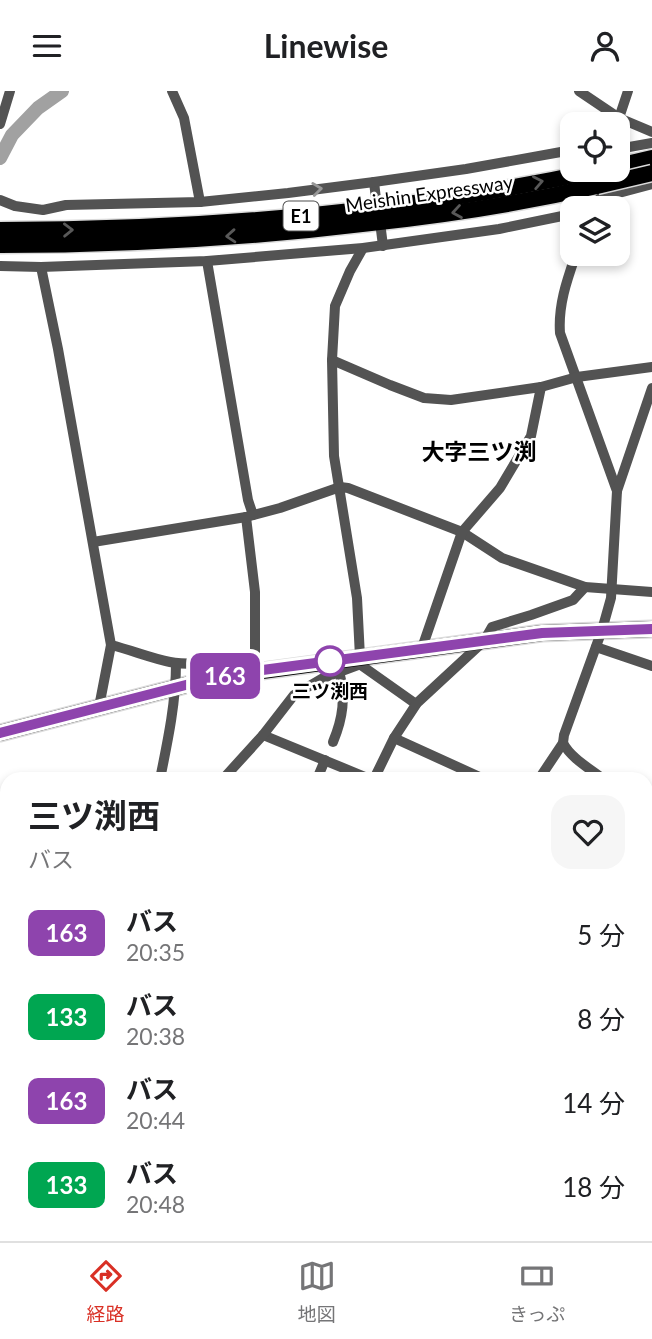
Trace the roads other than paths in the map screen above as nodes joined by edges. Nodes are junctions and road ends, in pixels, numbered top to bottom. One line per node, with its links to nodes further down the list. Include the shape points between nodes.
1 (10, 91): 8 (street)
2 (172, 91): 24 (street, via 184,118)
3 (579, 91): 5 (street)
4 (628, 91): 6 (street)
5 (611, 112)
6 (622, 112)
7 (630, 122): 9 (street)
8 (0, 124)
9 (652, 132)
10 (652, 143): 11 (street)
11 (630, 147)
12 (560, 153): 17 (street)
13 (652, 158): 14 (highway)
14 (630, 163)
15 (652, 173): 16 (highway, Meishin Expressway / E1, bridge)
16 (630, 176)
17 (374, 182): 22 (street); 24 (street, one-way to 17)
18 (590, 182): 26 (highway, Meishin Expressway / E1, one-way to 18, via 183,226 310,216)
19 (595, 182): 28 (highway, Meishin Expressway / E1, one-way to 28, via 496,206 312,230 185,240)
20 (617, 182): 21 (street)
21 (652, 184)
22 (376, 199)
23 (0, 201): 24 (street, via 42,215 66,205)
24 (200, 202)
25 (560, 216): 29 (street)
26 (0, 230)
27 (381, 230): 29 (street)
28 (0, 245)
29 (383, 246): 30 (street)
30 (363, 248): 32 (street); 36 (street, via 335,306)
31 (35, 254): 34 (street)
32 (207, 261): 34 (street); 43 (street)
33 (0, 266): 34 (street)
34 (37, 266): 45 (street, via 58,349)
35 (572, 266): 38 (street, via 559,317 560,333)
36 (332, 360): 39 (street, via 424,398 451,401); 41 (street, via 334,456)
37 (652, 367): 38 (street)
38 (577, 377): 39 (street); 42 (street)
39 (541, 387): 44 (street, via 531,436 499,488)
40 (652, 388): 42 (street)
41 (340, 487): 43 (street); 44 (street); 55 (street, via 358,598)
42 (617, 491): 47 (street)
43 (249, 516): 45 (street); 59 (street, via 255,592)
44 (463, 532): 46 (street, via 502,558); 54 (street)
45 (93, 542): 52 (street)
46 (585, 587): 47 (street); 51 (street, via 573,600 492,627)
47 (612, 590): 48 (street); 50 (street)
48 (652, 592)
49 (652, 629): 50 (highway)
50 (602, 631): 51 (highway); 53 (street)
51 (484, 641): 54 (highway); 61 (street)
52 (111, 645): 56 (street); 62 (street)
53 (596, 647): 57 (street); 67 (street)
54 (422, 648): 55 (highway)
55 (359, 660): 58 (street); 59 (highway); 61 (street)
56 (176, 663): 59 (street, via 207,662); 60 (street)
57 (652, 666)
58 (339, 671): 64 (street, via 294,695); 66 (street, via 344,706)
59 (249, 672): 60 (highway)
60 (176, 688): 62 (highway); 69 (street)
61 (416, 704): 65 (street)
62 (99, 707): 63 (highway)
63 (0, 733)
64 (263, 735): 68 (street); 70 (street)
65 (394, 739): 73 (street); 74 (street)
66 (333, 742)
67 (563, 743): 75 (street); 76 (street)
68 (325, 760): 71 (street); 72 (street)
69 (161, 772)
70 (229, 772)
71 (320, 772)
72 (355, 772)
73 (376, 772)
74 (468, 772)
75 (544, 772)
76 (594, 772)

